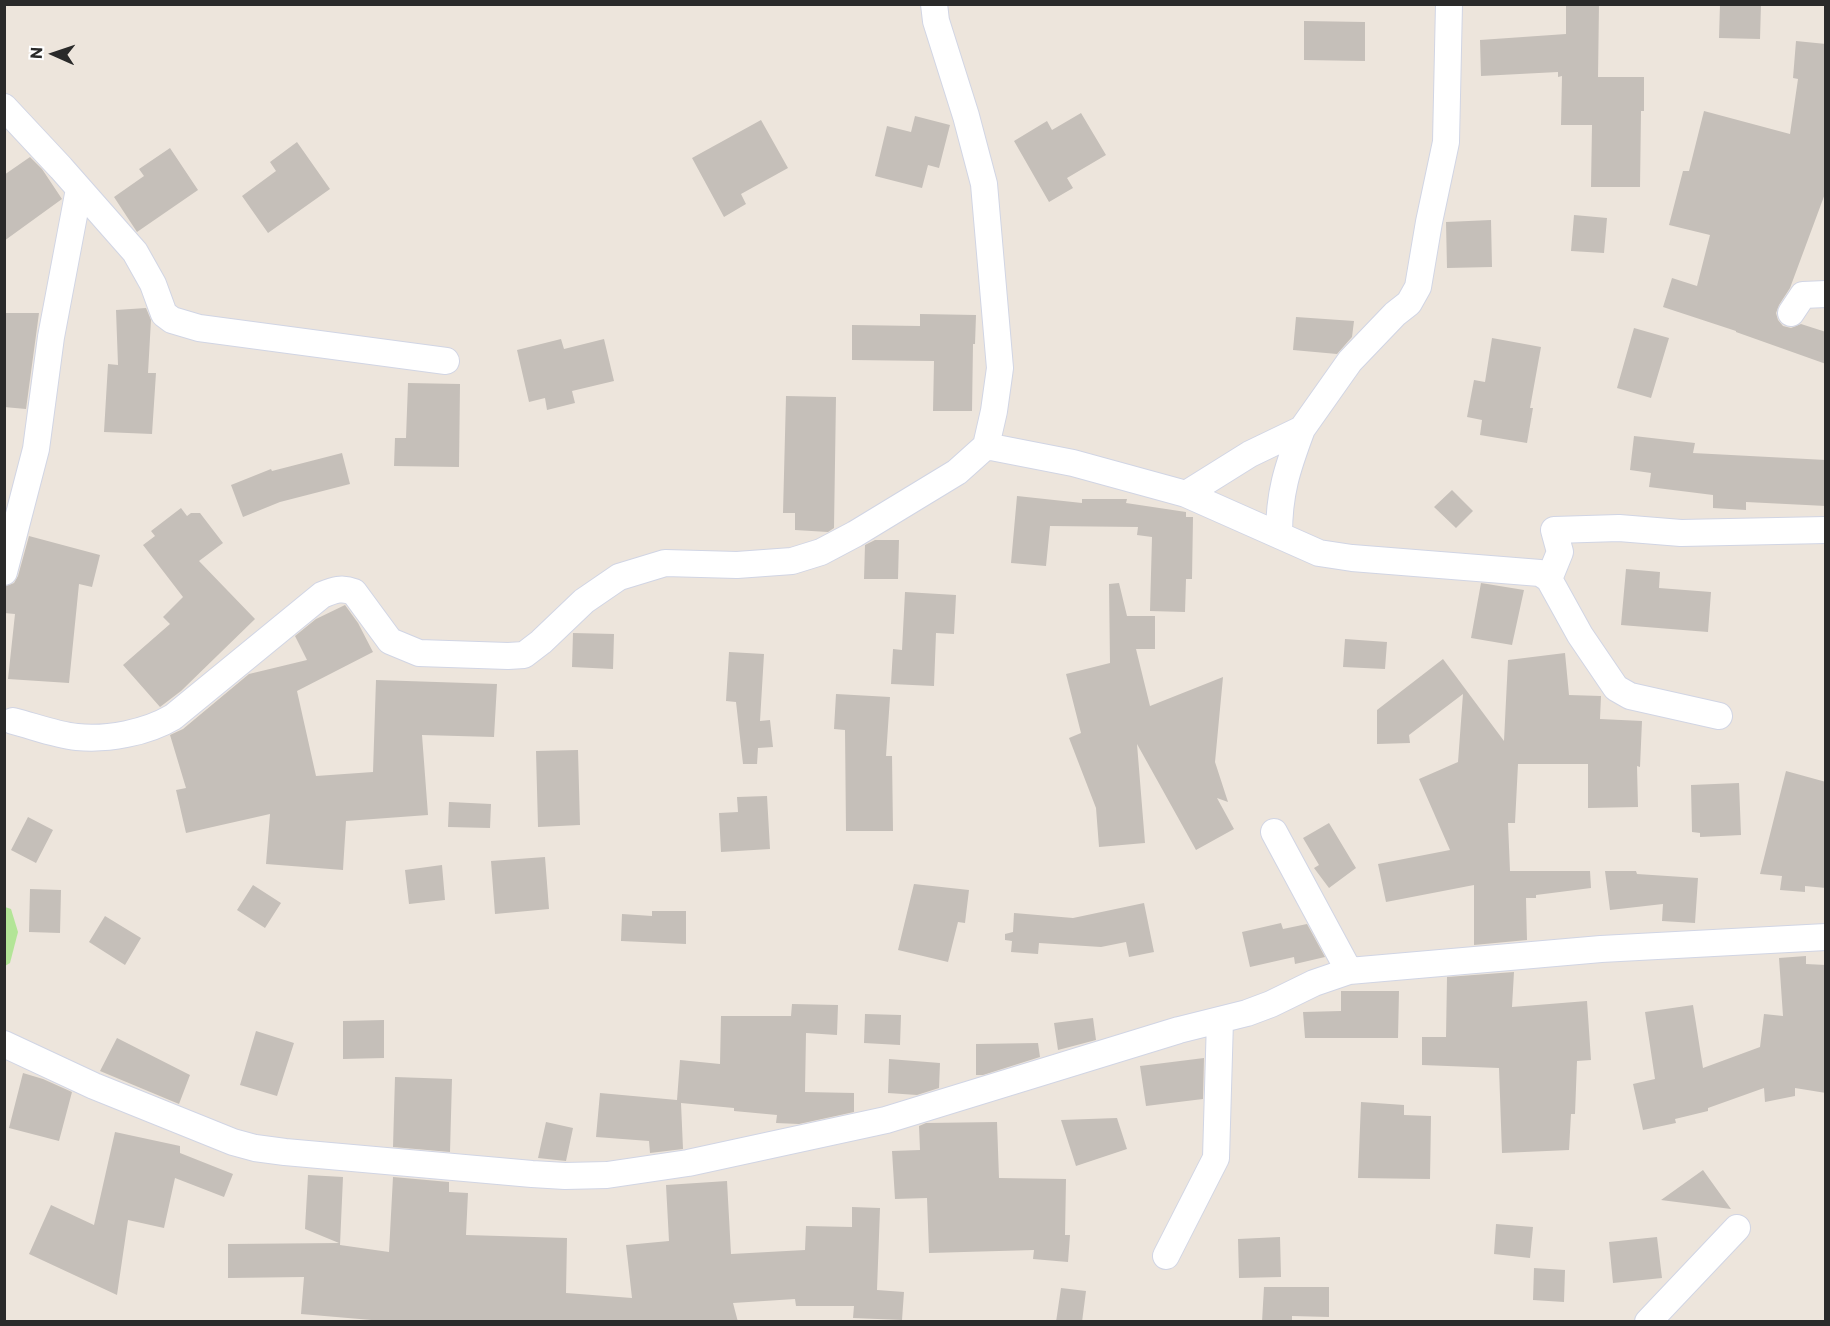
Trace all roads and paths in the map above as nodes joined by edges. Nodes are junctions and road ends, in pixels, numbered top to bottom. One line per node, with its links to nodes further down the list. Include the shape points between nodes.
1 (934, 4): 9 (street, via 984,184 1000,368)
2 (1449, 4): 8 (street, via 1446,142 1418,287 1409,303 1350,361)
3 (4, 107): 4 (street)
4 (79, 189): 7 (street, via 135,252 164,314 172,320 200,328); 13 (street, via 52,325 36,449)
5 (1826, 294): 6 (street, via 1803,295)
6 (1791, 313)
7 (446, 361)
8 (1302, 429): 10 (street, via 1250,454); 12 (street, via 1282,491)
9 (986, 446): 10 (street, via 1073,463); 16 (street, via 957,472 821,552 792,561 737,566 665,563 619,576 584,601 524,655 419,653 390,641 354,592 335,590 322,595 164,722 132,734 87,738)
10 (1186, 494): 12 (street)
11 (1826, 530): 14 (street, via 1554,530 1560,552)
12 (1279, 535): 14 (street, via 1319,553 1540,573)
13 (4, 572)
14 (1550, 579): 15 (street, via 1580,635 1616,688 1630,696)
15 (1719, 716)
16 (7, 719)
17 (1274, 832): 19 (street)
18 (1826, 937): 19 (street, via 1601,949)
19 (1349, 971): 20 (street, via 1255,1010)
20 (1220, 1020): 21 (street, via 886,1120 688,1163 586,1176 255,1148 94,1086); 23 (street, via 1216,1158)
21 (4, 1044)
22 (1737, 1228): 24 (street)
23 (1166, 1256)
24 (1648, 1322)

